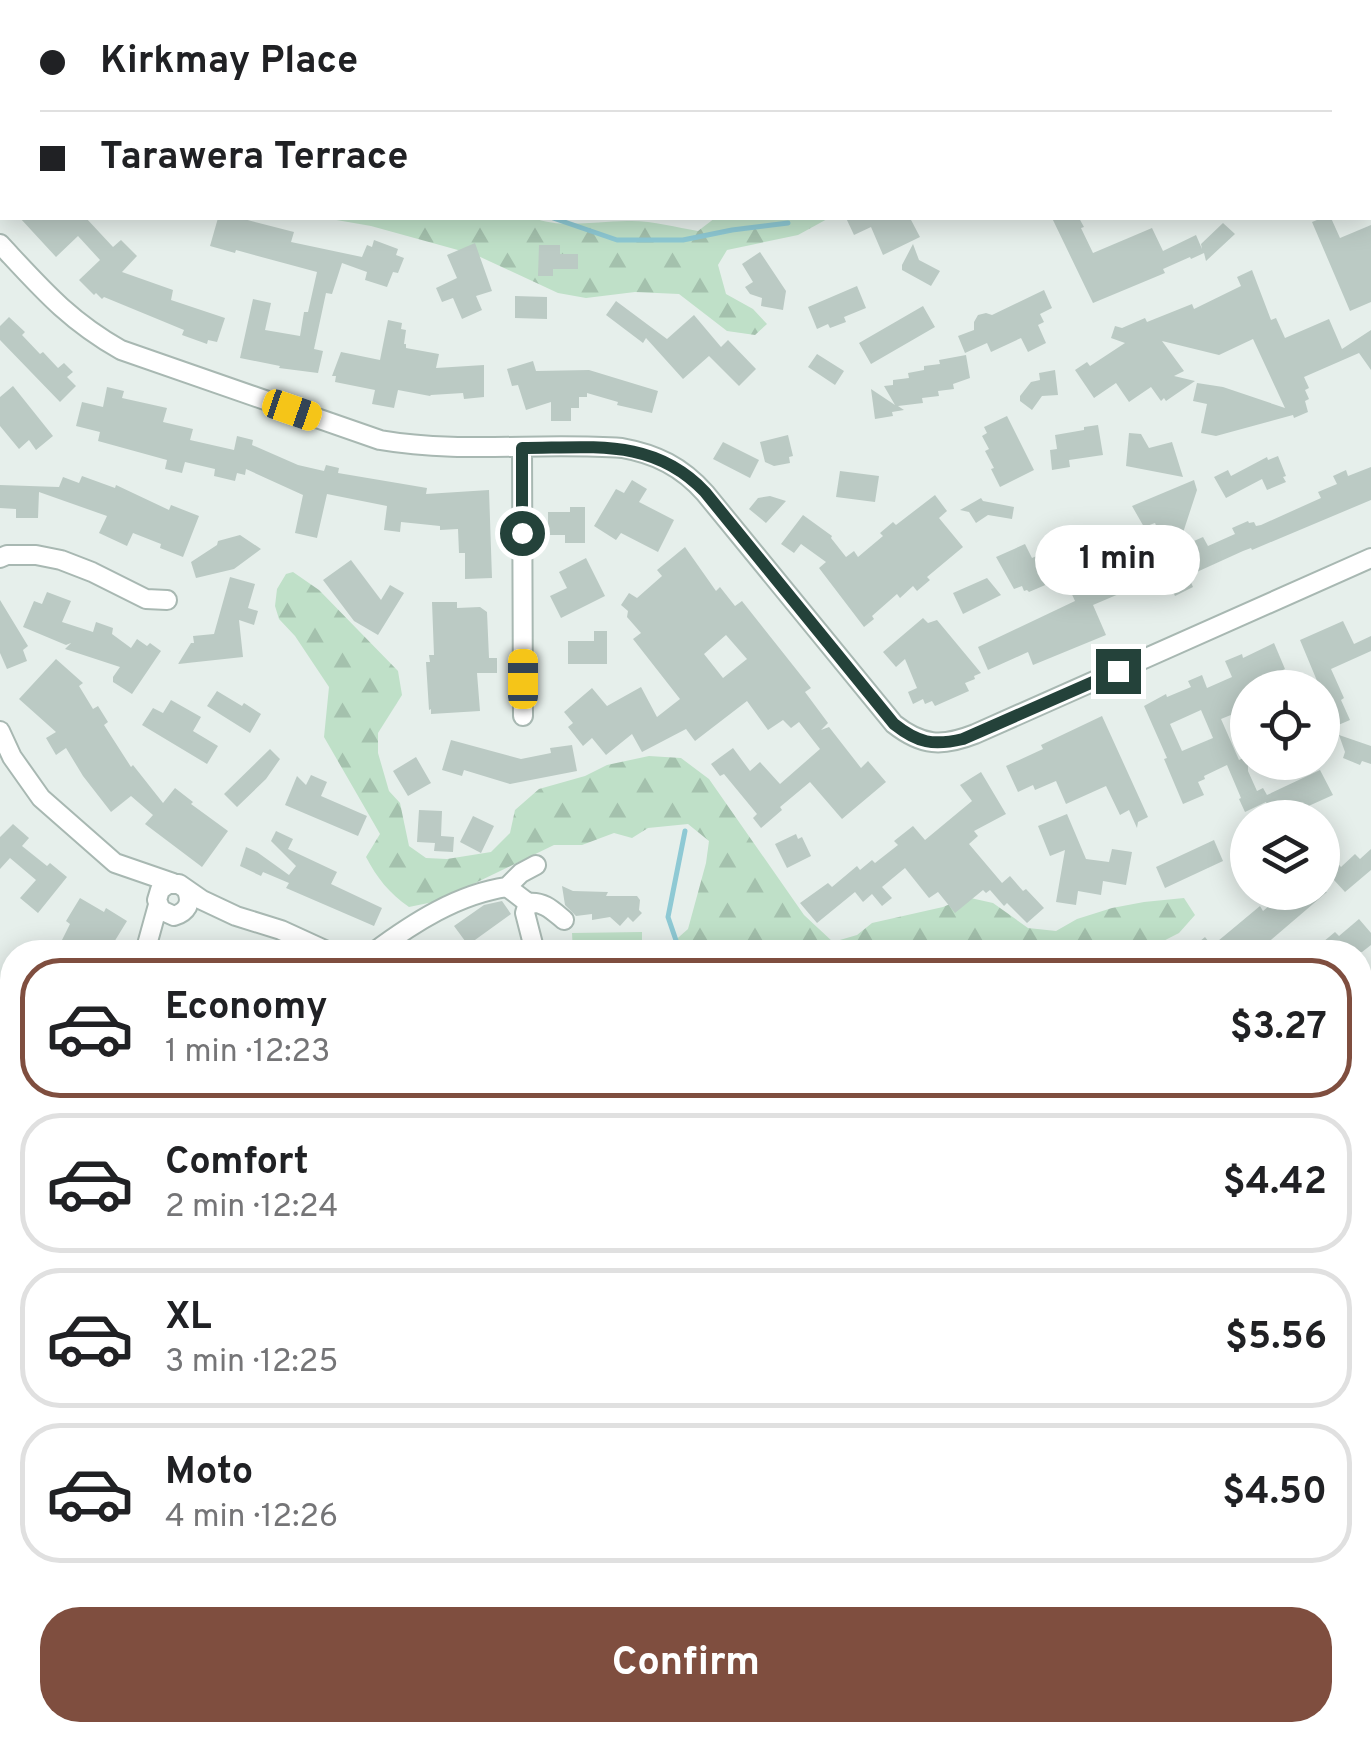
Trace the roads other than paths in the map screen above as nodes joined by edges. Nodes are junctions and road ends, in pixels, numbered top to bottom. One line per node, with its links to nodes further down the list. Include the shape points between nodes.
1 (0, 244): 2 (street, via 75,321 139,357 380,440)
2 (522, 448): 4 (street, via 622,448 684,472 884,713 926,742 976,734); 6 (street)
3 (0, 558): 5 (street, via 61,560 146,599)
4 (1371, 558)
5 (166, 600)
6 (523, 716)
7 (0, 731): 8 (street, via 41,798)
8 (115, 862): 10 (street); 13 (street)
9 (536, 866): 11 (street)
10 (180, 887): 13 (street, via 163,886); 13 (street, via 190,902 184,911); 14 (street)
11 (507, 887): 12 (street); 18 (street, via 469,897)
12 (528, 902): 15 (street, via 546,905); 19 (street)
13 (167, 909): 14 (street); 16 (street)
14 (236, 916): 17 (street)
15 (564, 920)
16 (151, 940)
17 (303, 940)
18 (390, 940)
19 (531, 940)

